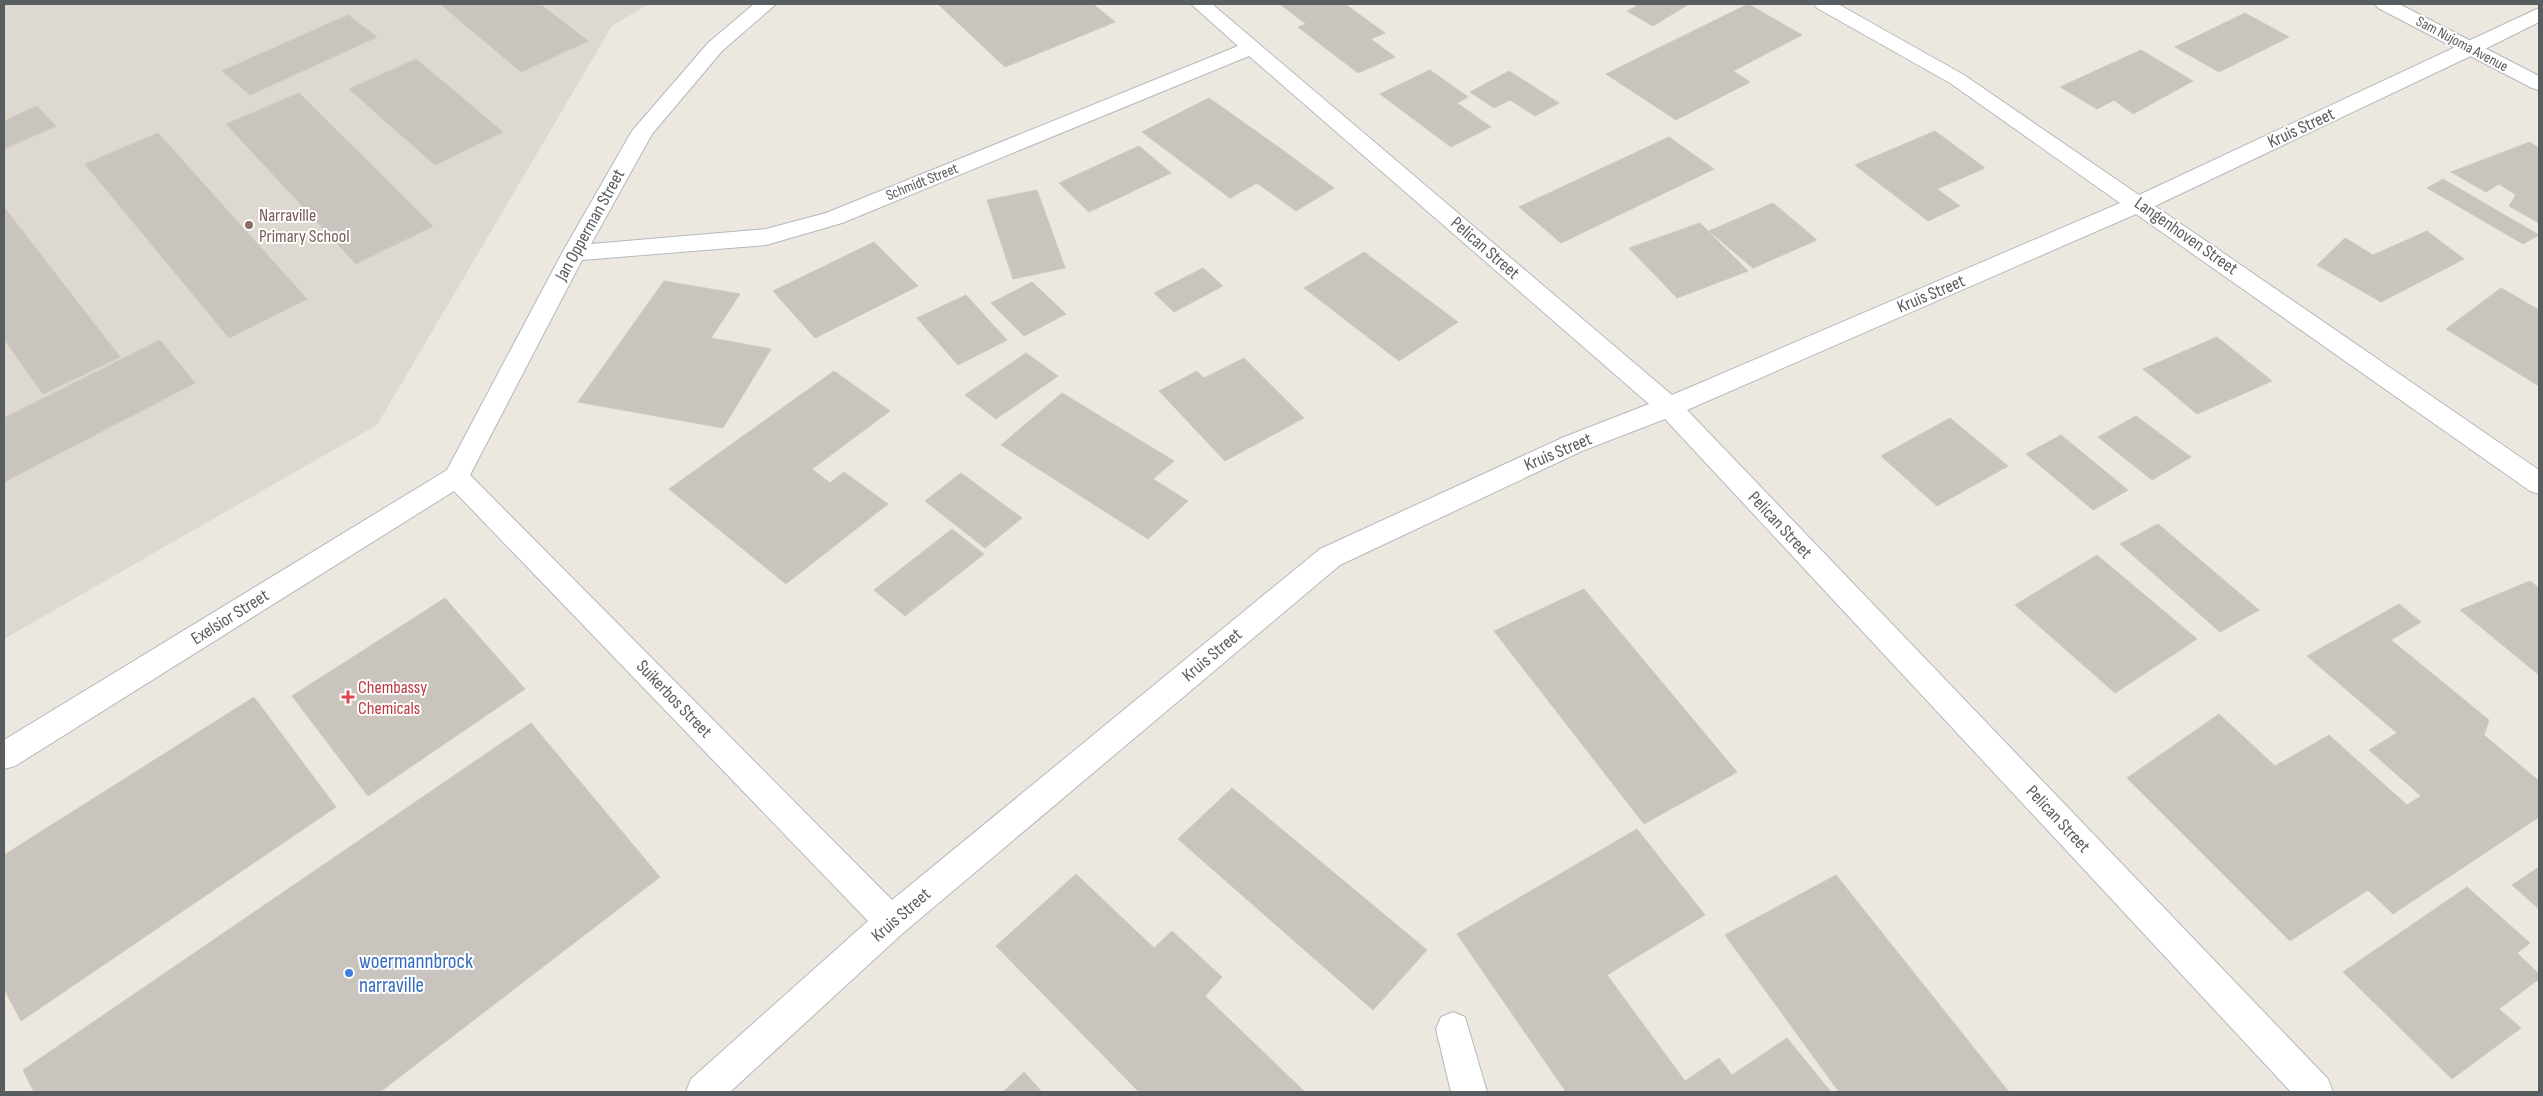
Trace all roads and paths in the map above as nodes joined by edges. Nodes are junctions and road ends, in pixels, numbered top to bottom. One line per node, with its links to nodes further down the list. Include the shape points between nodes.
1 (766, 4): 10 (street, Jan Opperman Street, via 715,46 643,131)
2 (1201, 4): 6 (street, Pelican Street)
3 (1824, 4): 9 (street, Langenhoven Street, via 1957,79)
4 (2385, 4): 7 (street, Sam Nujoma Avenue)
5 (2539, 14): 7 (street, Kruis Street)
6 (1254, 47): 10 (street, Schmidt Street, via 834,218 766,237); 11 (street, Pelican Street)
7 (2470, 49): 8 (street, Sam Nujoma Avenue); 9 (street, Kruis Street)
8 (2539, 84)
9 (2139, 204): 11 (street, Kruis Street); 13 (street, Langenhoven Street)
10 (574, 253): 12 (street, Jan Opperman Street)
11 (1669, 407): 15 (street, Kruis Street, via 1573,444 1330,557); 19 (street, Pelican Street)
12 (456, 477): 14 (street, Exelsior Street); 15 (street, Suikerbos Street)
13 (2539, 484)
14 (4, 756)
15 (891, 922): 17 (street, Kruis Street)
16 (1454, 1029): 18 (street)
17 (704, 1092)
18 (1470, 1092)
19 (2315, 1092)

